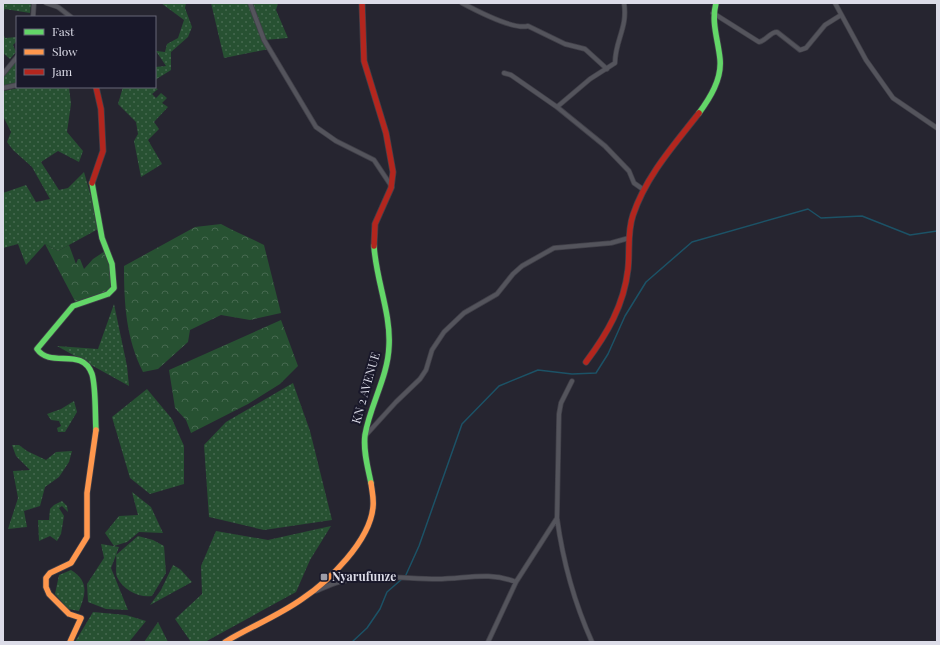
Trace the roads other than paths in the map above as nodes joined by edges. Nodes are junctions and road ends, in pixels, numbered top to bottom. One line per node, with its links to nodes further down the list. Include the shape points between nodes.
1 (34, 3): 11 (street)
2 (46, 3): 12 (street, via 58,7)
3 (250, 3): 24 (street, via 264,40 316,127 336,141 374,160)
4 (362, 3): 24 (street, KN 2 AVENUE, via 366,68 389,150 393,171)
5 (462, 3): 16 (street, via 500,20 522,28 528,26 565,44 585,49)
6 (624, 3): 16 (street, via 624,26 615,53 615,63)
7 (716, 3): 9 (street)
8 (835, 3): 10 (street)
9 (713, 13): 10 (street, via 759,42 777,32 800,50 806,48 824,25); 25 (street, via 712,25 720,69 711,93 706,104 651,176)
10 (841, 15): 23 (street, via 866,60 893,98)
11 (33, 16)
12 (70, 16)
13 (16, 58): 15 (street)
14 (3, 64): 15 (street)
15 (8, 68): 18 (street)
16 (607, 69): 22 (street, via 590,79)
17 (504, 73): 22 (street, via 511,75)
18 (3, 74)
19 (16, 85): 20 (street)
20 (3, 88)
21 (96, 88): 33 (street, via 101,109 104,151 92,180 102,238 112,264 114,288 108,294 73,306 37,349 44,358 79,359 92,375 96,431 87,493 87,537 71,563 50,573 46,578 49,594 69,614 80,618)
22 (557, 107): 25 (street, via 605,146 629,171 634,183)
23 (937, 128)
24 (392, 187): 29 (street, KN 2 AVENUE, via 374,232 375,254 389,334 389,351)
25 (644, 190): 26 (street, via 632,217)
26 (629, 238): 27 (street, via 628,269 623,299 596,350); 29 (street, via 554,248 522,266 497,294 464,313 444,332 432,350 426,370 420,379)
27 (586, 362)
28 (572, 381): 30 (street, via 561,403 559,414)
29 (365, 436): 32 (street, KN 2 AVENUE, via 366,462 373,500 370,523 348,556)
30 (557, 518): 31 (street); 36 (street, via 567,572 578,610)
31 (516, 582): 32 (street, via 493,575 438,579 375,578 338,582); 35 (street)
32 (312, 592): 34 (street, KN 2 AVENUE)
33 (70, 642)
34 (225, 642)
35 (488, 642)
36 (592, 642)

